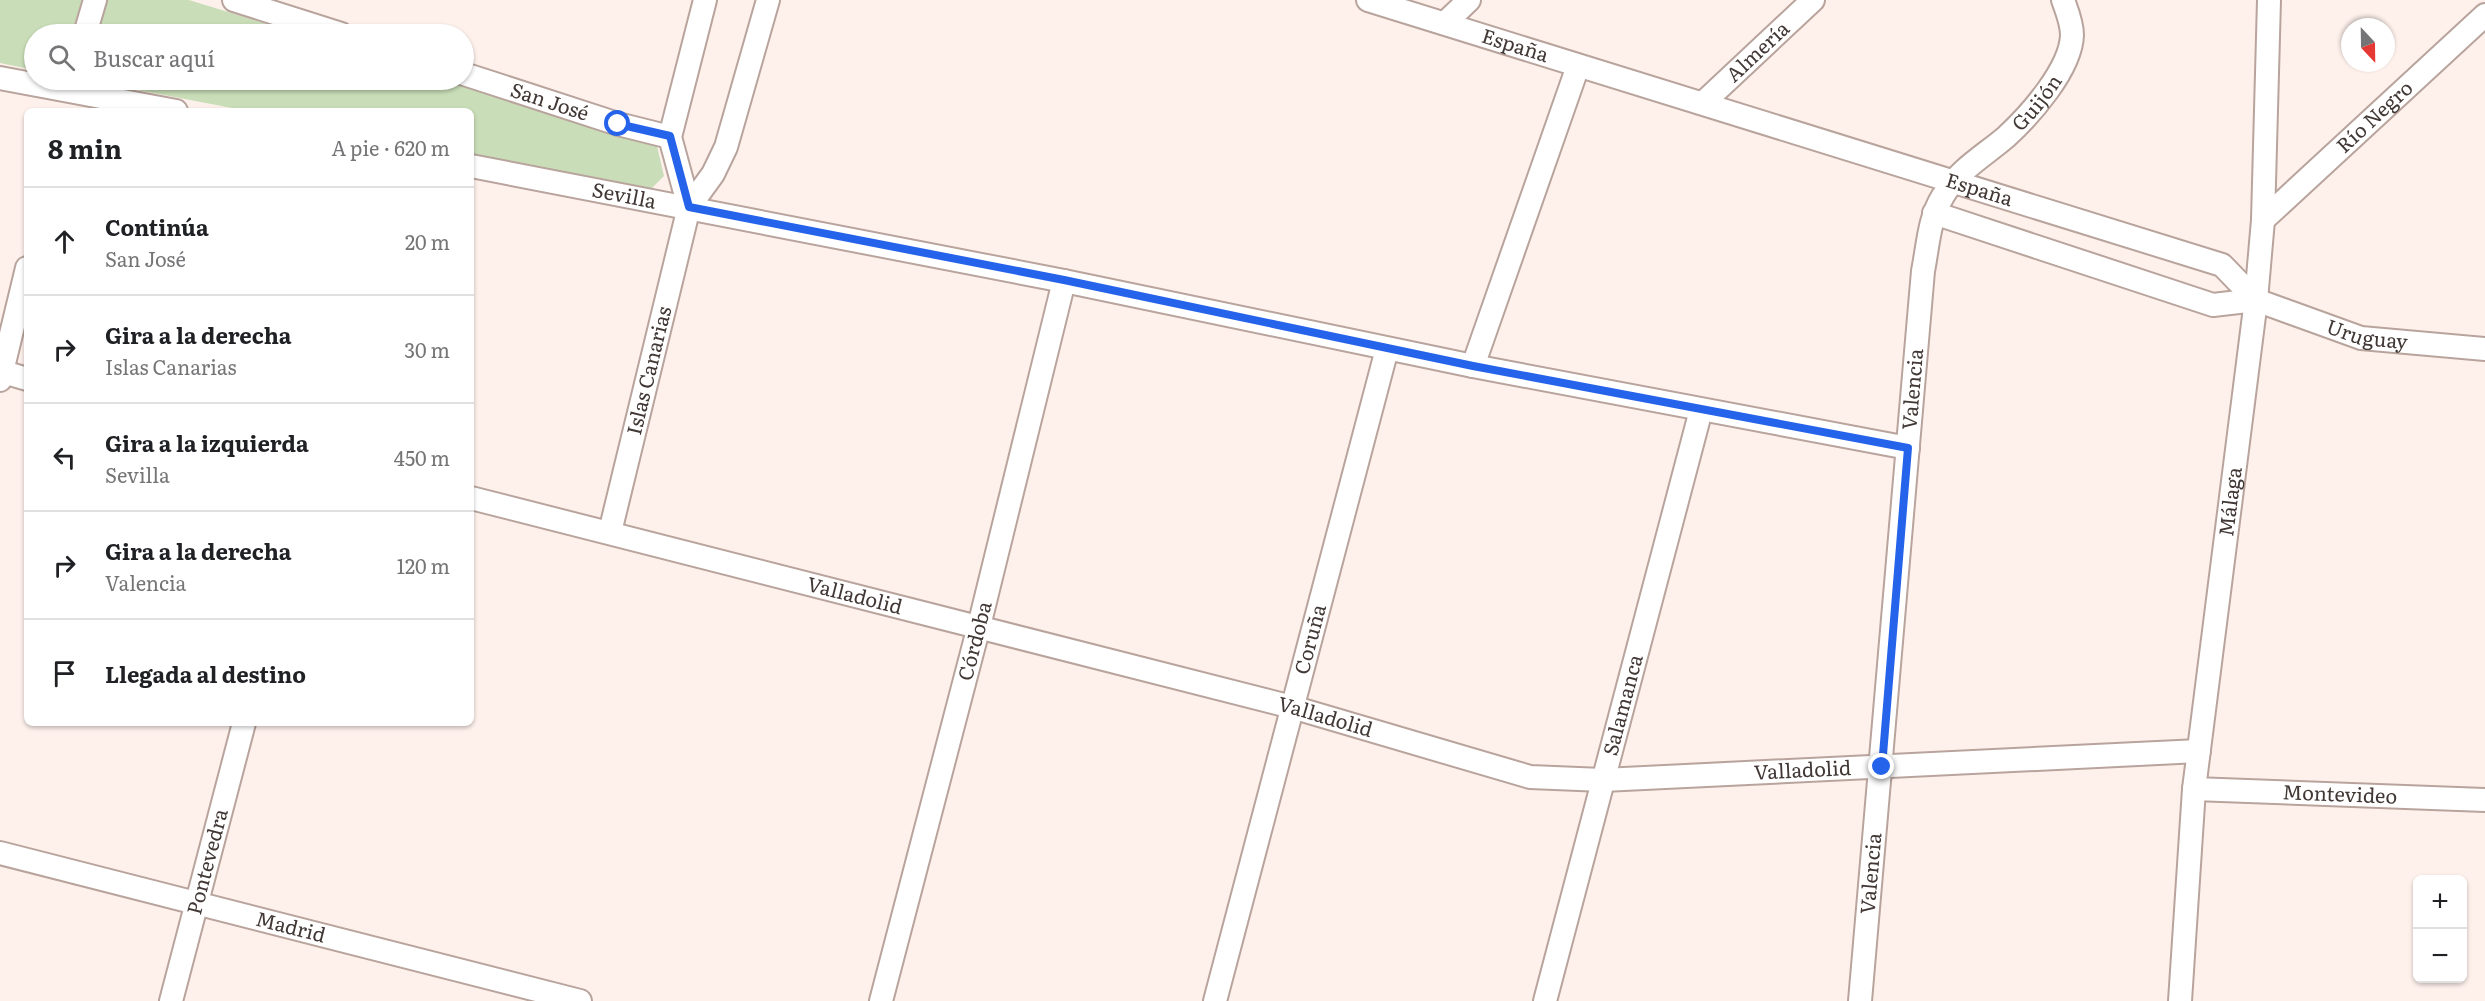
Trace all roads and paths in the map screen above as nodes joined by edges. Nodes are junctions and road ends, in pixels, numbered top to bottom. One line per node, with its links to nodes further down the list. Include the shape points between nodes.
1 (95, 0): 12 (street)
2 (234, 0): 13 (street)
3 (705, 0): 22 (street, Islas Canarias)
4 (768, 0): 25 (street, Islas Canarias, via 726,147 713,174)
5 (1368, 0): 11 (street, España)
6 (1469, 0): 11 (street)
7 (1813, 0): 20 (street, Almería)
8 (2062, 0): 24 (street, Guijón, via 2072,36 2060,71 2008,135)
9 (2269, 0): 27 (street, Málaga)
10 (2485, 15): 27 (street, Río Negro)
11 (1445, 23): 14 (street, España)
12 (88, 24)
13 (310, 24)
14 (1578, 66): 20 (street, España); 33 (street)
15 (474, 77): 22 (street, San José, via 618,124)
16 (0, 78): 17 (street)
17 (24, 84)
18 (52, 90): 19 (street)
19 (69, 94): 21 (street)
20 (1703, 103): 24 (street, España)
21 (157, 108)
22 (670, 136): 25 (street, Islas Canarias)
23 (474, 167): 25 (street, Sevilla)
24 (1953, 181): 26 (street, Valencia); 30 (street, España, via 2222,264)
25 (689, 207): 29 (street, Sevilla); 39 (street, Islas Canarias)
26 (1934, 213): 30 (street, España, via 2213,305); 37 (street, Valencia, via 1923,271)
27 (2263, 220): 30 (street, Málaga)
28 (24, 280): 34 (street)
29 (1064, 280): 32 (street, Sevilla); 40 (street, Córdoba)
30 (2256, 300): 31 (street, Uruguay, via 2361,338); 43 (street, Málaga)
31 (2483, 346)
32 (1387, 349): 33 (street, Sevilla); 41 (street, Coruña)
33 (1473, 366): 36 (street, Sevilla)
34 (1, 374): 35 (street)
35 (24, 378)
36 (1701, 410): 37 (street, Sevilla); 45 (street, Salamanca)
37 (1908, 448): 44 (street, Valencia)
38 (474, 499): 39 (street, Valladolid)
39 (610, 532): 40 (street, Valladolid)
40 (979, 626): 41 (street, Valladolid); 52 (street, Córdoba)
41 (1292, 707): 45 (street, Valladolid, via 1530,777); 53 (street, Coruña)
42 (243, 726): 49 (street, Pontevedra)
43 (2199, 751): 44 (street, Valladolid); 46 (street, Málaga)
44 (1882, 767): 45 (street, Valladolid); 55 (street, Valencia)
45 (1603, 780): 54 (street, Salamanca)
46 (2194, 789): 47 (street, Montevideo); 56 (street, Málaga)
47 (2485, 800)
48 (0, 853): 49 (street, Madrid)
49 (198, 904): 50 (street, Pontevedra); 51 (street, Madrid)
50 (171, 1001)
51 (580, 1001)
52 (881, 1001)
53 (1215, 1001)
54 (1545, 1001)
55 (1860, 1001)
56 (2181, 1001)

